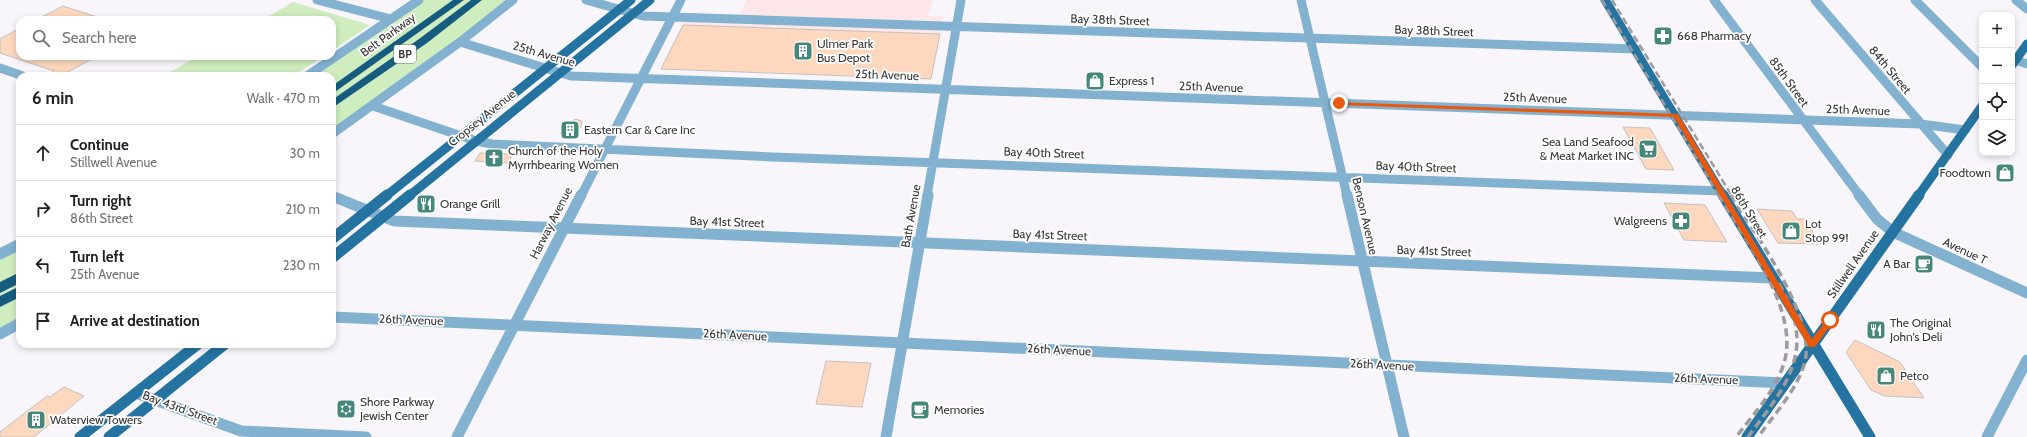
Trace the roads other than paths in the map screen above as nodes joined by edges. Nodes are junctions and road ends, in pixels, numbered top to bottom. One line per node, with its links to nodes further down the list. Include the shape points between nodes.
1 (317, 0): 21 (street)
2 (419, 0): 21 (street)
3 (459, 0): 39 (highway, Belt Parkway / BP)
4 (477, 0): 41 (highway, BP)
5 (513, 0): 24 (street)
6 (586, 0): 18 (street, Bay 38th Street)
7 (631, 0): 18 (main road, Cropsey Avenue)
8 (650, 0): 19 (main road, Cropsey Avenue)
9 (681, 0): 20 (street, Harway Avenue)
10 (961, 0): 22 (street, Bath Avenue)
11 (1301, 0): 23 (street, Benson Avenue)
12 (1606, 0): 26 (main road, 86th Street)
13 (1714, 0): 46 (street, 85th Street)
14 (1814, 0): 47 (street, 84th Street)
15 (1915, 0): 31 (street)
16 (2016, 0): 17 (street)
17 (2027, 9)
18 (621, 10): 19 (street, Bay 38th Street); 34 (main road, Cropsey Avenue)
19 (635, 14): 20 (street, Bay 38th Street); 36 (main road, Cropsey Avenue)
20 (671, 16): 22 (street, Bay 38th Street); 38 (street, Harway Avenue)
21 (391, 20): 27 (street)
22 (957, 27): 23 (street, Bay 38th Street); 40 (street, Bath Avenue)
23 (1310, 39): 26 (street, Bay 38th Street); 42 (street, Benson Avenue)
24 (460, 42): 34 (street, 25th Avenue); 43 (street)
25 (2027, 44): 29 (main road)
26 (1636, 49): 45 (main road, 86th Street)
27 (336, 57)
28 (331, 60): 35 (street)
29 (2015, 62)
30 (2015, 63): 32 (street)
31 (1979, 64)
32 (2027, 64)
33 (0, 68): 37 (street)
34 (548, 68): 36 (street, 25th Avenue); 50 (main road, Cropsey Avenue)
35 (313, 72)
36 (562, 72): 38 (street, 25th Avenue, via 571,76); 51 (main road, Cropsey Avenue)
37 (16, 74)
38 (640, 78): 40 (street, 25th Avenue); 52 (street, Harway Avenue)
39 (336, 88)
40 (946, 89): 42 (street, 25th Avenue); 54 (street, Bath Avenue)
41 (336, 102)
42 (1325, 103): 45 (street, 25th Avenue); 55 (street, Benson Avenue)
43 (373, 106): 49 (street); 50 (street, Bay 40th Street)
44 (1979, 110): 48 (main road, Stillwell Avenue)
45 (1676, 116): 46 (street, 25th Avenue); 56 (main road, 86th Street)
46 (1802, 120): 47 (street, 25th Avenue); 61 (street, 85th Street, via 1877,219)
47 (1921, 124): 48 (street, 25th Avenue); 53 (street, 84th Street)
48 (1965, 130): 53 (main road, Stillwell Avenue)
49 (336, 131)
50 (462, 135): 51 (street, Bay 40th Street); 58 (main road, Cropsey Avenue)
51 (476, 141): 52 (street, Bay 40th Street); 59 (main road, Cropsey Avenue)
52 (604, 149): 54 (street, Bay 40th Street); 60 (street, Harway Avenue)
53 (1948, 154): 61 (main road, Stillwell Avenue)
54 (934, 162): 55 (street, Bay 40th Street); 63 (street, Bath Avenue)
55 (1343, 178): 56 (street, Bay 40th Street); 67 (street, Benson Avenue)
56 (1721, 191): 68 (main road, 86th Street)
57 (336, 198): 58 (street, Bay 41st Street)
58 (369, 210): 59 (street, Bay 41st Street); 62 (main road, Cropsey Avenue)
59 (384, 216): 60 (street, Bay 41st Street, via 394,221); 66 (main road, Cropsey Avenue)
60 (563, 228): 63 (street, Bay 41st Street); 76 (street, Harway Avenue)
61 (1893, 232): 72 (street, Avenue T); 79 (main road, Stillwell Avenue)
62 (336, 236)
63 (920, 243): 67 (street, Bay 41st Street); 78 (street, Bath Avenue)
64 (16, 246): 65 (street)
65 (0, 254)
66 (336, 255)
67 (1363, 262): 68 (street, Bay 41st Street); 83 (street, Benson Avenue)
68 (1772, 278): 79 (main road, 86th Street)
69 (16, 279): 70 (highway)
70 (0, 288)
71 (16, 293): 73 (highway)
72 (2027, 293)
73 (0, 302)
74 (336, 317): 76 (street, 26th Avenue)
75 (16, 325): 77 (street)
76 (514, 325): 78 (street, 26th Avenue); 90 (street, Harway Avenue)
77 (0, 334)
78 (902, 343): 83 (street, 26th Avenue); 91 (street, Bath Avenue)
79 (1812, 345): 84 (main road, Stillwell Avenue); 94 (main road, 86th Street)
80 (193, 348): 85 (main road)
81 (220, 348): 86 (main road)
82 (2027, 360): 95 (street)
83 (1387, 365): 84 (street, 26th Avenue); 92 (street, Benson Avenue)
84 (1785, 383): 93 (main road, Stillwell Avenue)
85 (136, 392): 86 (street, Bay 43rd Street); 87 (main road)
86 (155, 399): 88 (main road); 89 (street, Bay 43rd Street, via 241,431)
87 (80, 437)
88 (109, 437)
89 (366, 437)
90 (456, 437)
91 (886, 437)
92 (1404, 437)
93 (1747, 437)
94 (1870, 437)
95 (1987, 437)

